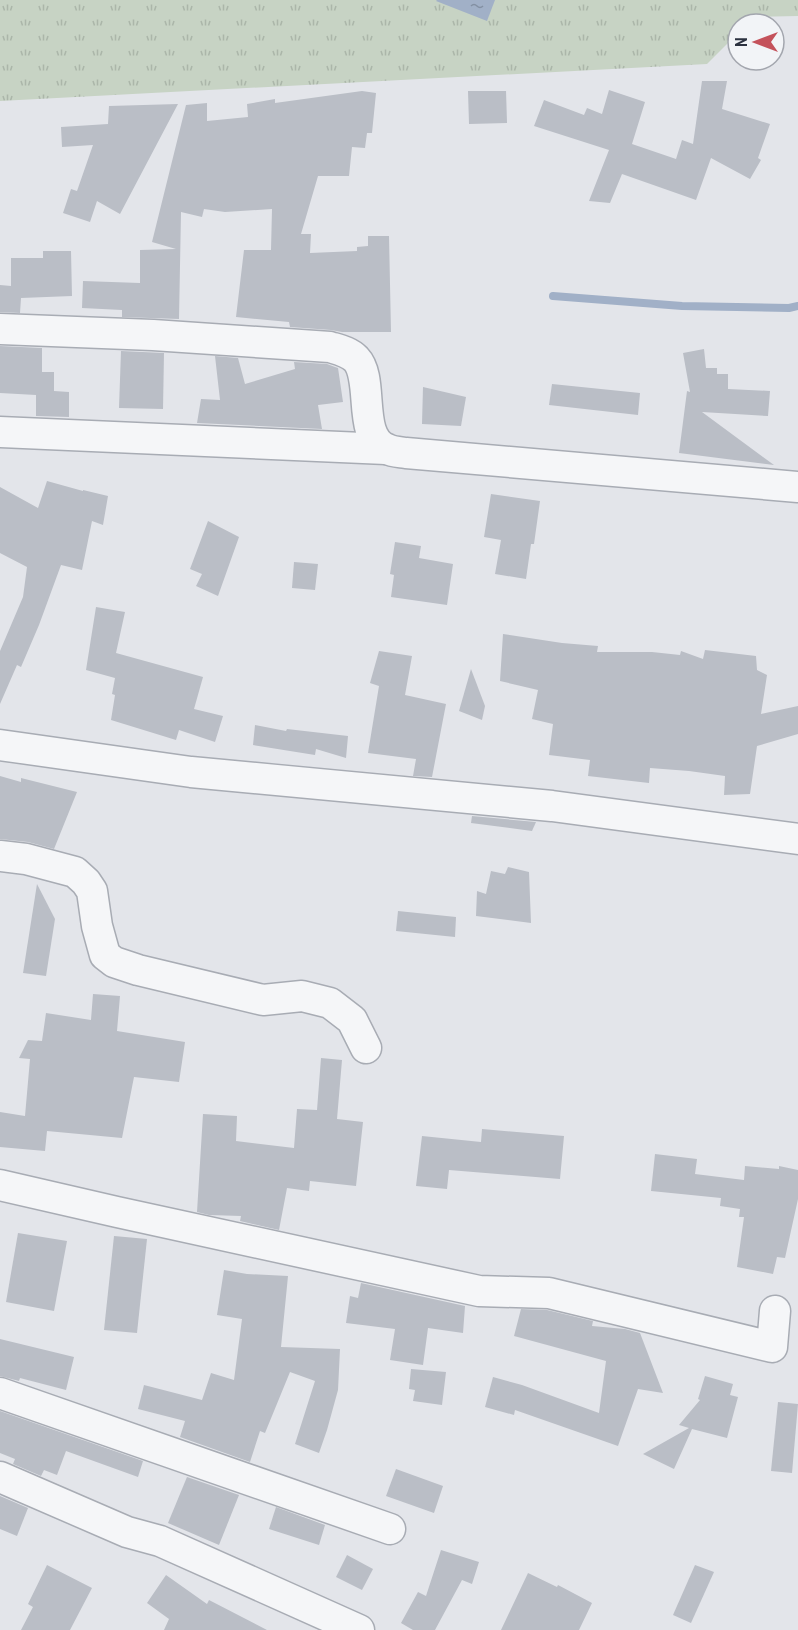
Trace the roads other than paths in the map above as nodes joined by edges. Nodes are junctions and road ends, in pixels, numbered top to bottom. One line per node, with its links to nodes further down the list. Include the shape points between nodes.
1 (0, 329): 3 (street, via 330,347 346,352 363,370 369,422 374,438)
2 (0, 432): 3 (street)
3 (386, 449): 4 (street)
4 (798, 487)
5 (0, 745): 6 (street, via 191,772 552,806)
6 (798, 840)
7 (0, 856): 8 (street, via 75,872 86,882 92,891 105,955 114,962 263,1000 302,996 330,1003 352,1020)
8 (366, 1048)
9 (0, 1185): 10 (street, via 479,1291 549,1293 772,1347)
10 (775, 1311)
11 (0, 1393): 13 (street)
12 (0, 1477): 14 (street)
13 (390, 1529)
14 (127, 1532): 15 (street, via 167,1558); 16 (street, via 160,1541)
15 (320, 1630)
16 (359, 1630)

